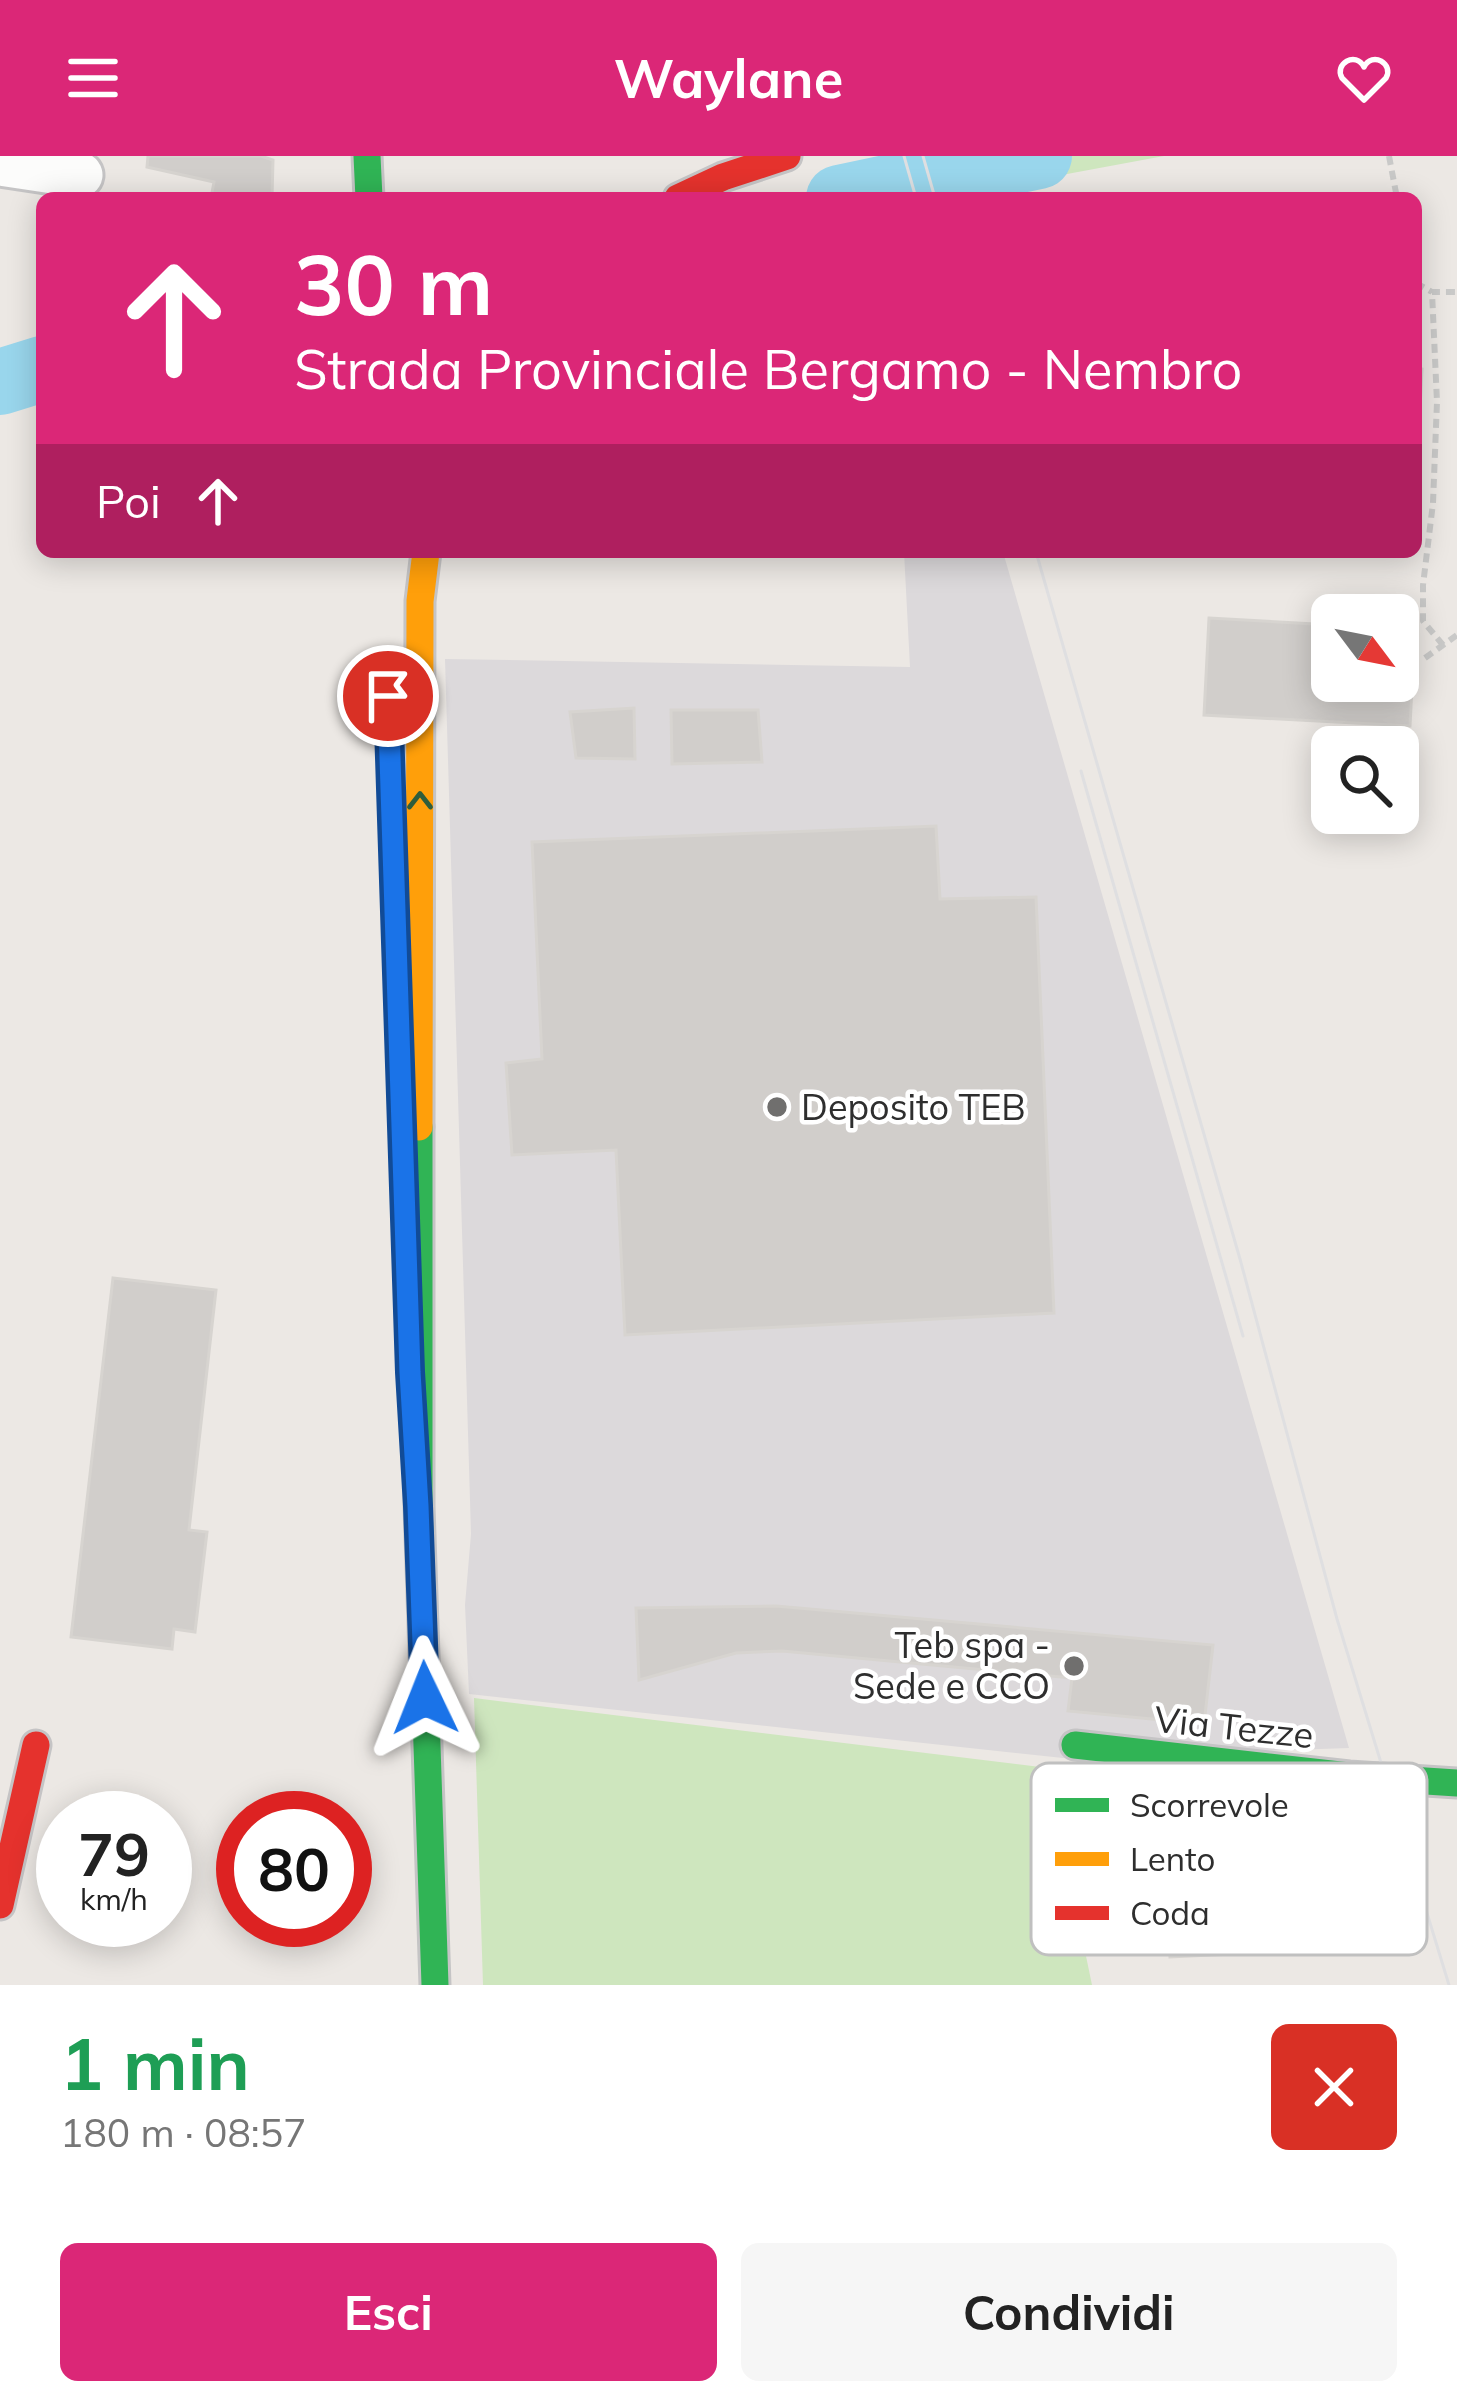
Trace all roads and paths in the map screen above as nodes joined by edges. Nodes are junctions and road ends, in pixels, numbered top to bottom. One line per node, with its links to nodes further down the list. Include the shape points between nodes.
1 (367, 156): 6 (main road)
2 (787, 156): 7 (main road)
3 (1389, 156): 8 (path)
4 (0, 163): 5 (street)
5 (80, 175)
6 (369, 192)
7 (691, 192)
8 (1396, 192)
9 (1422, 286): 10 (path)
10 (1432, 292): 11 (path); 14 (path, via 1437,402 1424,621)
11 (1457, 292)
12 (426, 558): 17 (main road, one-way to 12)
13 (1457, 635): 14 (path)
14 (1443, 645): 15 (path)
15 (1425, 658)
16 (393, 835): 17 (main road)
17 (418, 1506): 24 (main road)
18 (36, 1745): 23 (main road)
19 (1075, 1745): 20 (main road, Via Tezze)
20 (1229, 1763)
21 (1427, 1782): 22 (main road, Via Tezze)
22 (1457, 1784)
23 (0, 1905)
24 (435, 1985)

